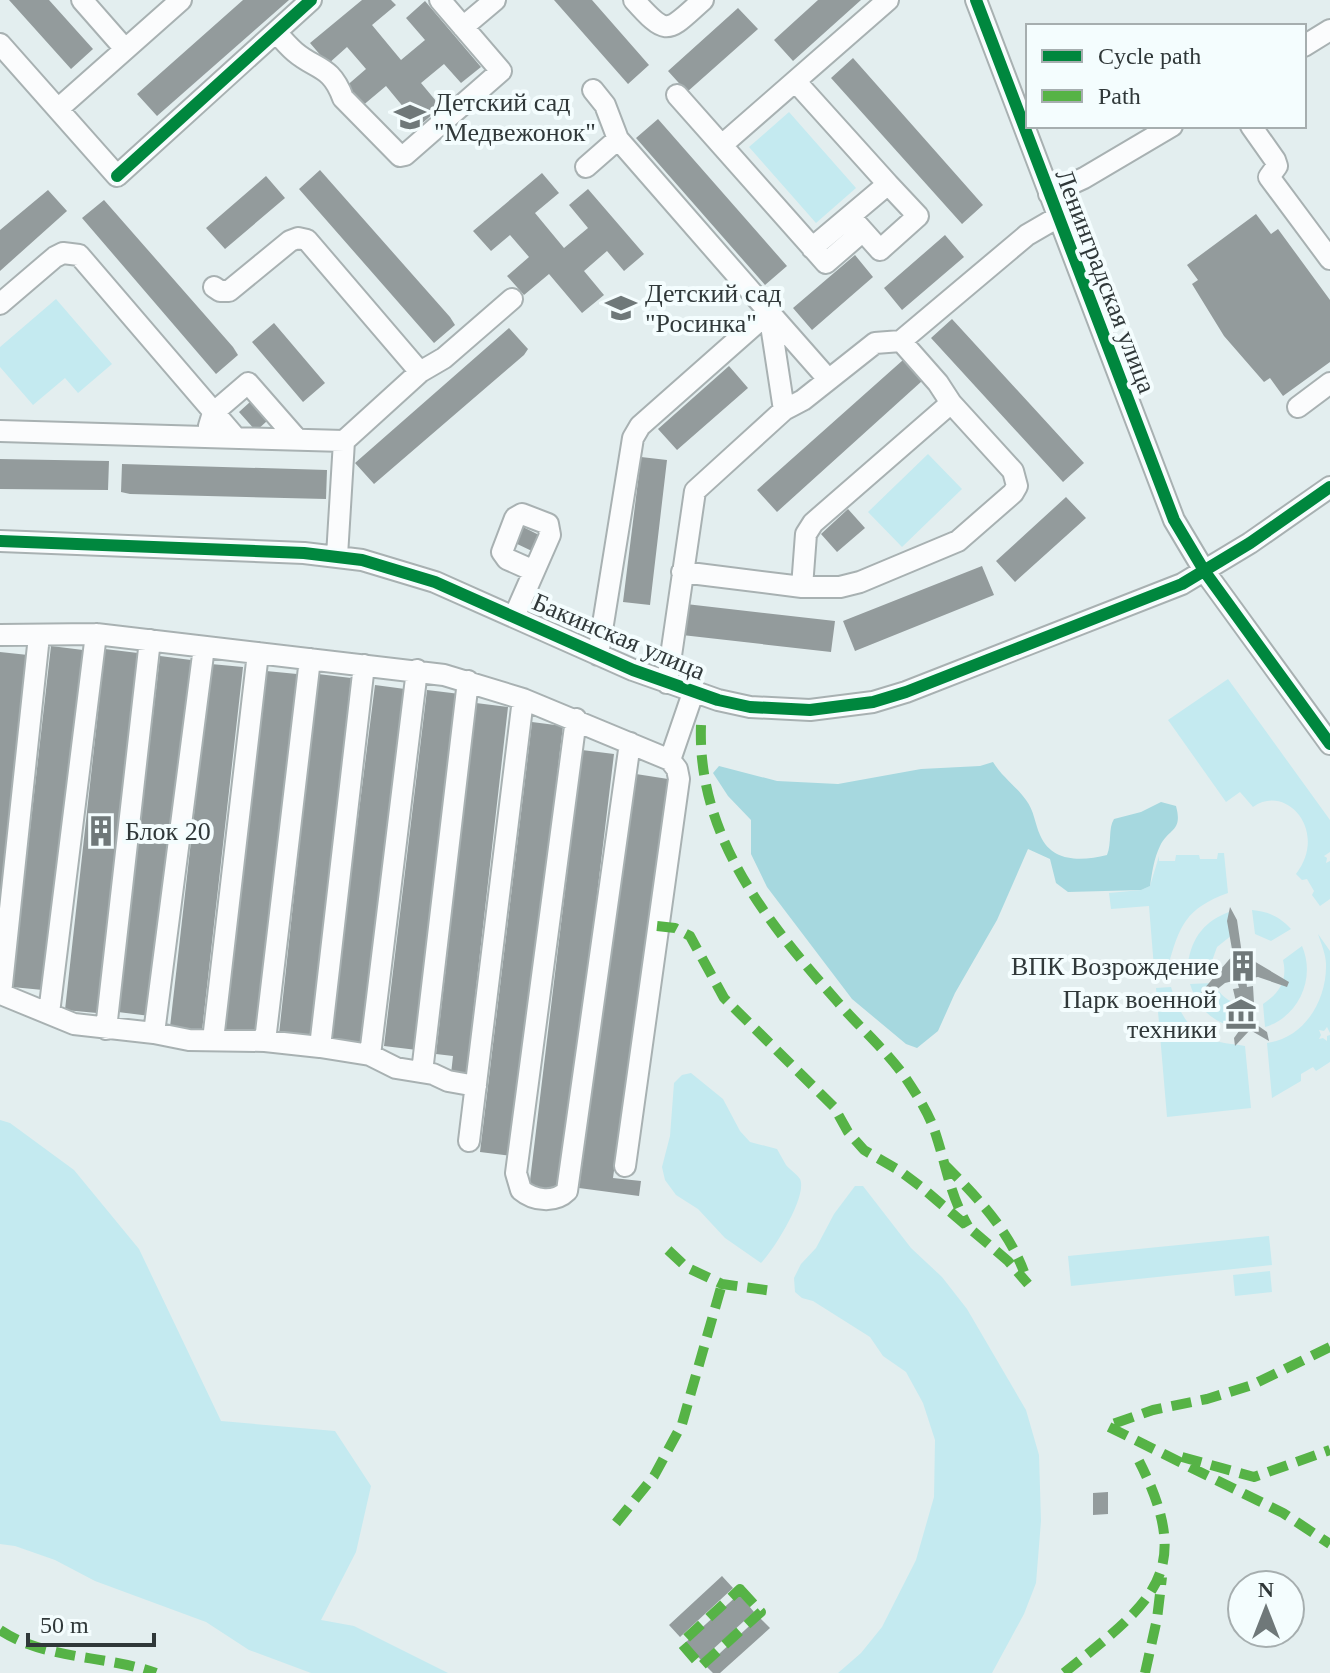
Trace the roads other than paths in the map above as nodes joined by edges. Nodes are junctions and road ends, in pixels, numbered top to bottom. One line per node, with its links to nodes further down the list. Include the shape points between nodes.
1 (82, 0): 15 (street)
2 (181, 0): 15 (street)
3 (311, 0): 12 (street)
4 (440, 0): 10 (street)
5 (495, 0): 10 (street)
6 (703, 0): 9 (street, via 669,27 656,25)
7 (888, 0): 16 (street)
8 (976, 0): 26 (street, Ленинградская улица)
9 (643, 3)
10 (463, 27): 12 (street, via 501,71 400,156 343,98 322,68 295,53)
11 (1330, 30): 14 (street)
12 (276, 32): 19 (street, via 117,176)
13 (0, 44): 19 (street)
14 (1306, 45)
15 (125, 49): 19 (street)
16 (796, 82): 23 (street); 25 (street)
17 (593, 90): 22 (street)
18 (677, 95): 23 (street)
19 (58, 109)
20 (1169, 128): 26 (street)
21 (1252, 128): 29 (street, via 1275,160 1269,177)
22 (618, 139): 24 (street); 33 (street)
23 (722, 145): 28 (street, via 826,263)
24 (586, 167)
25 (888, 184): 28 (street); 28 (street, via 918,216 880,250)
26 (1049, 194): 27 (street, Ленинградская улица)
27 (1058, 217): 34 (street, via 1027,235); 52 (street, Ленинградская улица, via 1164,497)
28 (857, 224)
29 (1330, 259)
30 (214, 287): 35 (street, via 229,291 290,241 307,240)
31 (512, 299): 35 (street)
32 (0, 304): 41 (street, via 55,257 79,255)
33 (769, 312): 36 (street); 40 (street); 61 (street, via 640,426 633,438)
34 (901, 341): 36 (street, via 875,343); 38 (street)
35 (420, 372): 46 (street)
36 (828, 379): 40 (street)
37 (1330, 383): 39 (street)
38 (951, 403): 53 (street, via 813,523 806,534); 53 (street, via 1013,471 1013,493 958,541 860,582)
39 (1298, 407)
40 (784, 410): 51 (street, via 695,491)
41 (213, 413): 43 (street); 44 (street); 45 (street, via 248,383)
42 (0, 431): 43 (street)
43 (204, 437): 44 (street)
44 (236, 438): 45 (street)
45 (297, 439): 46 (street)
46 (344, 441): 49 (street)
47 (1330, 487): 52 (street, Бакинская улица)
48 (0, 541): 49 (street, Бакинская улица)
49 (337, 556): 54 (street, Бакинская улица, via 413,574)
50 (534, 571): 54 (street)
51 (682, 572): 53 (street); 66 (street)
52 (1205, 572): 67 (street, Бакинская улица, via 1162,594 873,702 782,710); 71 (street, Ленинградская улица)
53 (802, 587)
54 (514, 617): 61 (street, Бакинская улица)
55 (96, 634): 57 (street); 58 (street); 74 (street)
56 (0, 635): 57 (street)
57 (39, 636): 73 (street)
58 (150, 640): 59 (street); 75 (street)
59 (204, 647): 60 (street); 76 (street)
60 (258, 653): 62 (street); 77 (street)
61 (598, 655): 66 (street, Бакинская улица)
62 (310, 659): 63 (street); 78 (street)
63 (364, 665): 64 (street); 79 (street)
64 (417, 670): 65 (street); 80 (street)
65 (468, 681): 68 (street); 81 (street)
66 (667, 683): 67 (street, Бакинская улица)
67 (693, 693): 72 (street)
68 (523, 699): 69 (street); 82 (street)
69 (576, 719): 70 (street); 70 (street, via 516,1173 521,1190 534,1197 554,1199 567,1191)
70 (630, 743): 72 (street)
71 (1330, 744)
72 (670, 760): 84 (street, via 679,779)
73 (0, 994): 74 (street)
74 (49, 1013): 75 (street)
75 (106, 1029): 76 (street)
76 (154, 1033): 77 (street)
77 (213, 1040): 78 (street)
78 (265, 1041): 79 (street)
79 (320, 1047): 80 (street)
80 (370, 1055): 81 (street, via 396,1068)
81 (422, 1072): 82 (street)
82 (476, 1086): 83 (street)
83 (469, 1141)
84 (625, 1166)

